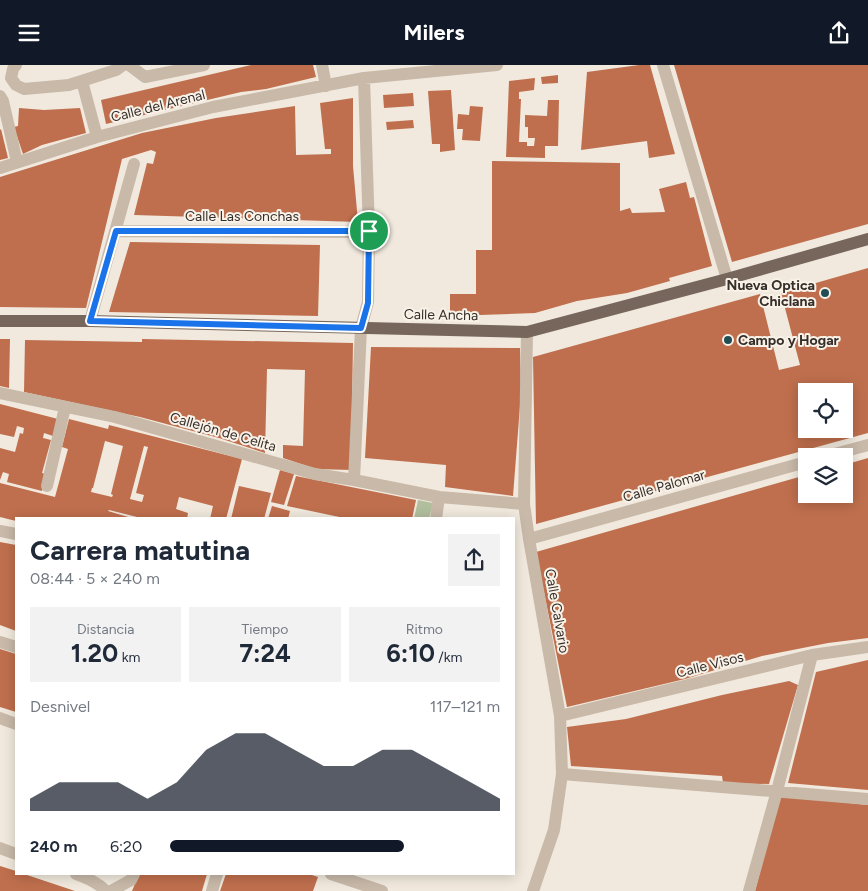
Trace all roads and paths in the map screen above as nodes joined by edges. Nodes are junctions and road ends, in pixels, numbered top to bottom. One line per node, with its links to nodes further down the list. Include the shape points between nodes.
1 (16, 65): 10 (street, via 11,78)
2 (123, 65): 9 (street)
3 (129, 65): 4 (street, via 145,77)
4 (204, 65)
5 (322, 65): 11 (street)
6 (497, 65): 8 (street, Calle del Arenal)
7 (663, 65): 20 (street)
8 (364, 78): 11 (street, Calle del Arenal); 18 (street)
9 (82, 81): 10 (street, via 24,89); 13 (street)
10 (16, 85): 12 (street)
11 (326, 86): 13 (street, Calle del Arenal, via 213,107)
12 (1, 98): 14 (street)
13 (97, 137): 14 (street, Calle del Arenal)
14 (17, 163): 16 (street, Calle del Arenal)
15 (134, 164): 17 (street)
16 (0, 168)
17 (116, 231): 18 (street, Calle Las Conchas); 22 (street)
18 (369, 231): 23 (street, via 368,303)
19 (868, 239): 20 (main road, Calle Ancha)
20 (727, 279): 24 (main road, Calle Ancha)
21 (0, 321): 22 (main road, Calle Ancha)
22 (90, 321): 23 (main road, Calle Ancha)
23 (361, 328): 24 (main road, Calle Ancha); 30 (street)
24 (527, 332): 33 (street, Calle Calvario)
25 (0, 393): 26 (street, Callejón de Celita)
26 (65, 407): 30 (street, Callejón de Celita, via 115,417 315,474); 31 (street)
27 (868, 445): 28 (street)
28 (853, 449)
29 (798, 464): 37 (street, Calle Palomar)
30 (354, 480): 32 (street, Callejón de Celita)
31 (47, 486)
32 (439, 497): 33 (street, Callejón de Celita); 34 (street)
33 (524, 504): 37 (street, Calle Calvario)
34 (436, 517)
35 (0, 531): 36 (street)
36 (15, 534)
37 (529, 539): 42 (street, Calle Calvario)
38 (0, 642): 39 (street)
39 (15, 647)
40 (868, 647): 41 (street, Calle Visos)
41 (812, 655): 42 (street, Calle Visos); 46 (street)
42 (560, 717): 45 (street, Calle Calvario)
43 (0, 718): 44 (street)
44 (15, 724)
45 (562, 774): 46 (street); 58 (street, Calle Calvario, via 554,830)
46 (777, 791): 47 (street); 59 (street)
47 (868, 799)
48 (0, 848): 49 (street)
49 (15, 854)
50 (79, 875): 54 (street)
51 (134, 875): 55 (street, via 131,880)
52 (217, 875): 56 (street)
53 (334, 875): 57 (street)
54 (106, 891)
55 (111, 891)
56 (212, 891)
57 (382, 891)
58 (533, 891)
59 (749, 891)

